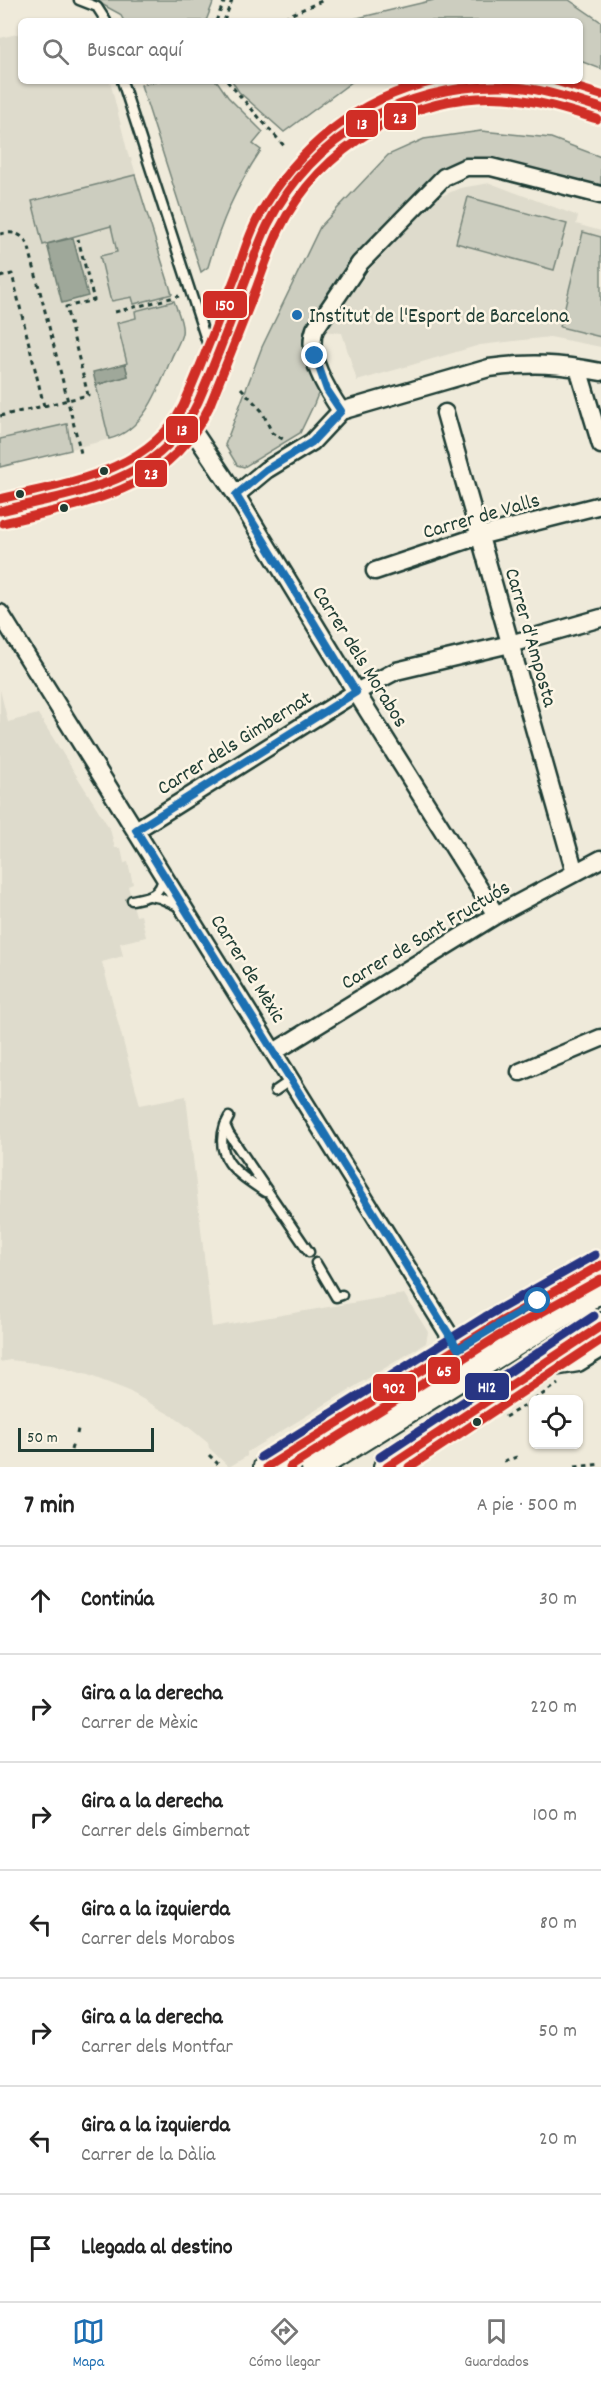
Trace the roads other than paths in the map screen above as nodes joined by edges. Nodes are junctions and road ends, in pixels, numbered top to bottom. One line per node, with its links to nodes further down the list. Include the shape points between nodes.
1 (79, 0): 2 (lane, via 97,8)
2 (104, 18)
3 (123, 84): 6 (lane)
4 (601, 108): 6 (street, via 529,87 493,85 445,89 373,113 314,162 270,222)
5 (601, 195): 9 (street, via 491,167 466,167 444,177 360,263 315,329 315,356 327,390)
6 (214, 364): 11 (street)
7 (578, 368): 8 (street); 9 (street, via 556,363 489,368); 12 (street)
8 (601, 372)
9 (341, 411): 13 (street, via 312,442 266,470)
10 (445, 413): 16 (street, Carrer d'Amposta)
11 (187, 422): 13 (street, Carrer dels Morabos); 15 (street, via 160,455 130,474 110,483)
12 (601, 445)
13 (236, 495): 21 (street, Carrer dels Morabos)
14 (601, 505): 16 (street, Carrer de Valls)
15 (0, 511)
16 (479, 536): 17 (street, Carrer de Valls); 20 (street, Carrer d'Amposta)
17 (375, 572)
18 (0, 613): 22 (street, Carrer de Mèxic)
19 (601, 618): 20 (street, Carrer dels Gimbernat)
20 (510, 644): 21 (street, Carrer dels Gimbernat, via 396,671); 24 (street, Carrer d'Amposta)
21 (356, 692): 22 (street, Carrer dels Gimbernat); 28 (street, Carrer dels Morabos)
22 (136, 830): 25 (street, Carrer de Mèxic)
23 (601, 859): 24 (street, Carrer de Sant Fructuós)
24 (575, 873): 28 (street, Carrer de Sant Fructuós)
25 (164, 874): 26 (lane, via 161,887); 29 (street, Carrer de Mèxic)
26 (150, 896): 27 (lane); 29 (lane, via 174,903)
27 (132, 900)
28 (496, 915): 31 (street, Carrer de Sant Fructuós)
29 (192, 920): 31 (street, Carrer de Mèxic)
30 (601, 1038): 32 (street)
31 (274, 1052): 33 (street, Carrer de Mèxic)
32 (520, 1072)
33 (291, 1080): 34 (lane); 43 (street, Carrer de Mèxic)
34 (275, 1091)
35 (269, 1194): 36 (lane, via 234,1171 223,1150 221,1135 227,1121 251,1168)
36 (309, 1252)
37 (316, 1263): 40 (lane, via 336,1297)
38 (601, 1265): 41 (street)
39 (600, 1291): 41 (main road); 47 (main road)
40 (342, 1295)
41 (538, 1301): 43 (main road)
42 (601, 1326): 45 (main road)
43 (458, 1349): 46 (main road)
44 (601, 1349): 45 (street, via 578,1363)
45 (538, 1369): 48 (main road)
46 (267, 1467)
47 (315, 1467)
48 (387, 1467)

